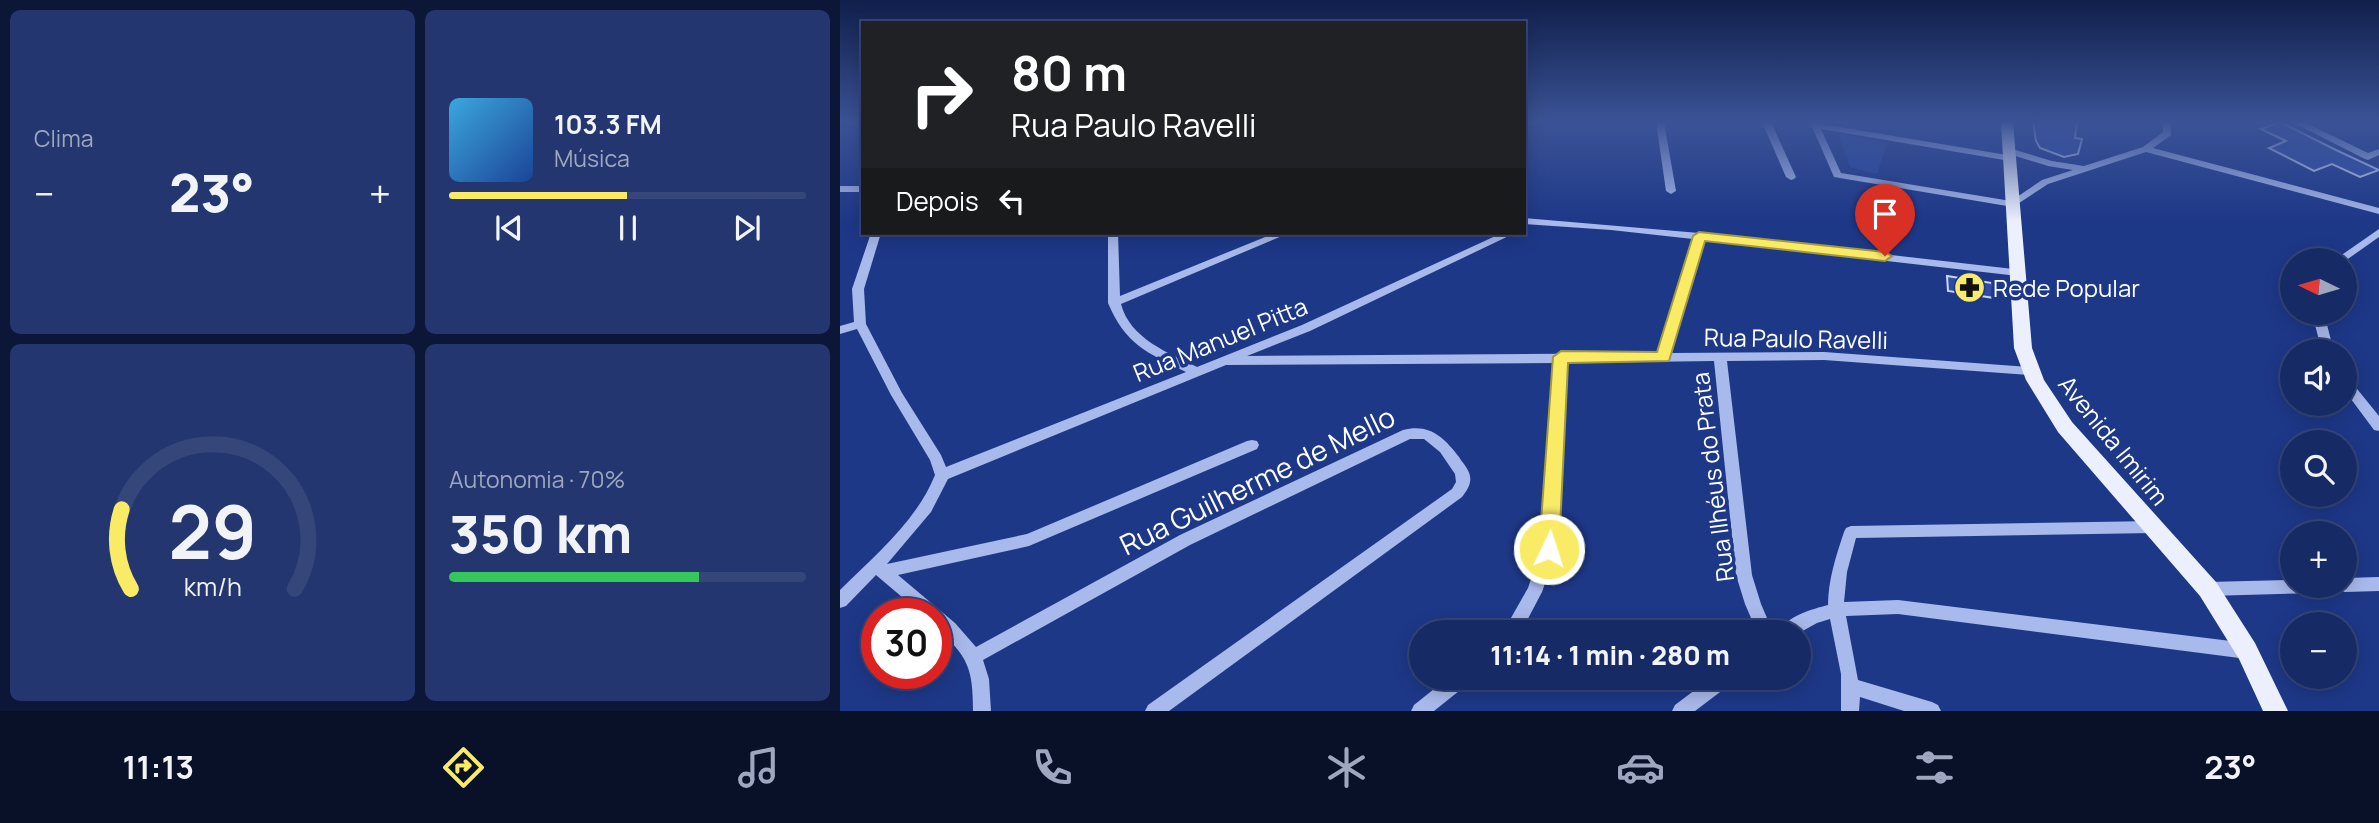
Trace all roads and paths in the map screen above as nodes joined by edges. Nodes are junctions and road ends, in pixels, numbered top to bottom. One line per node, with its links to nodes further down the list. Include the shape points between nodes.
1 (1665, 155): 12 (street)
2 (1781, 155): 9 (street)
3 (1828, 155): 13 (street, via 1837,175)
4 (2010, 155): 13 (main road, Avenida Imirim)
5 (2015, 155): 8 (street)
6 (2127, 155): 8 (street)
7 (2169, 155): 14 (street)
8 (2084, 169): 13 (street, via 2045,183)
9 (1791, 177)
10 (840, 189): 11 (street)
11 (861, 189)
12 (1671, 191)
13 (2013, 204): 23 (main road, Avenida Imirim)
14 (2379, 211)
15 (1527, 223): 21 (street)
16 (2379, 232): 22 (street)
17 (875, 235): 25 (street, via 858,289)
18 (1114, 235): 24 (street)
19 (1270, 235): 24 (street)
20 (1506, 235): 30 (street, Rua Manuel Pitta)
21 (1699, 236): 23 (street); 29 (street)
22 (2356, 248)
23 (2018, 272): 31 (main road, Avenida Imirim)
24 (1114, 303): 32 (street, via 1124,326 1136,337)
25 (860, 324): 26 (street); 36 (street)
26 (840, 330)
27 (1720, 356): 29 (street, Rua Paulo Ravelli); 31 (street, Rua Paulo Ravelli, via 1824,356); 47 (street, Rua Ilhéus do Prata, via 1744,575)
28 (1561, 357): 29 (street, Rua Paulo Ravelli); 30 (street, Rua Paulo Ravelli); 46 (street, via 1549,549 1533,601)
29 (1664, 357)
30 (1226, 360): 32 (street, Rua Manuel Pitta)
31 (2029, 371): 37 (main road, Avenida Imirim, via 2066,427)
32 (1197, 372): 36 (street, Rua Manuel Pitta)
33 (2357, 398): 34 (street)
34 (2379, 426)
35 (1251, 445): 38 (street, via 1029,540)
36 (942, 475): 38 (street, via 932,500)
37 (2154, 527): 42 (main road, Avenida Imirim); 45 (street, via 1851,532 1843,555)
38 (879, 569): 43 (street); 44 (street)
39 (2379, 584): 40 (street)
40 (2357, 585)
41 (2280, 587): 42 (street)
42 (2208, 590): 50 (main road, Avenida Imirim)
43 (914, 598)
44 (840, 601)
45 (1836, 610): 48 (street); 50 (street, via 1898,607); 52 (street)
46 (1520, 620)
47 (1760, 620)
48 (1805, 620)
49 (952, 633): 51 (street)
50 (2247, 651): 61 (main road, Avenida Imirim)
51 (975, 656): 55 (street); 56 (street, Rua Guilherme de Mello, via 1185,540 1408,434 1433,435 1464,478 1457,493)
52 (1852, 686): 59 (street); 60 (street)
53 (1447, 690): 57 (street)
54 (1709, 690): 58 (street)
55 (982, 711)
56 (1154, 711)
57 (1420, 711)
58 (1681, 711)
59 (1850, 711)
60 (1932, 711)
61 (2276, 711)

